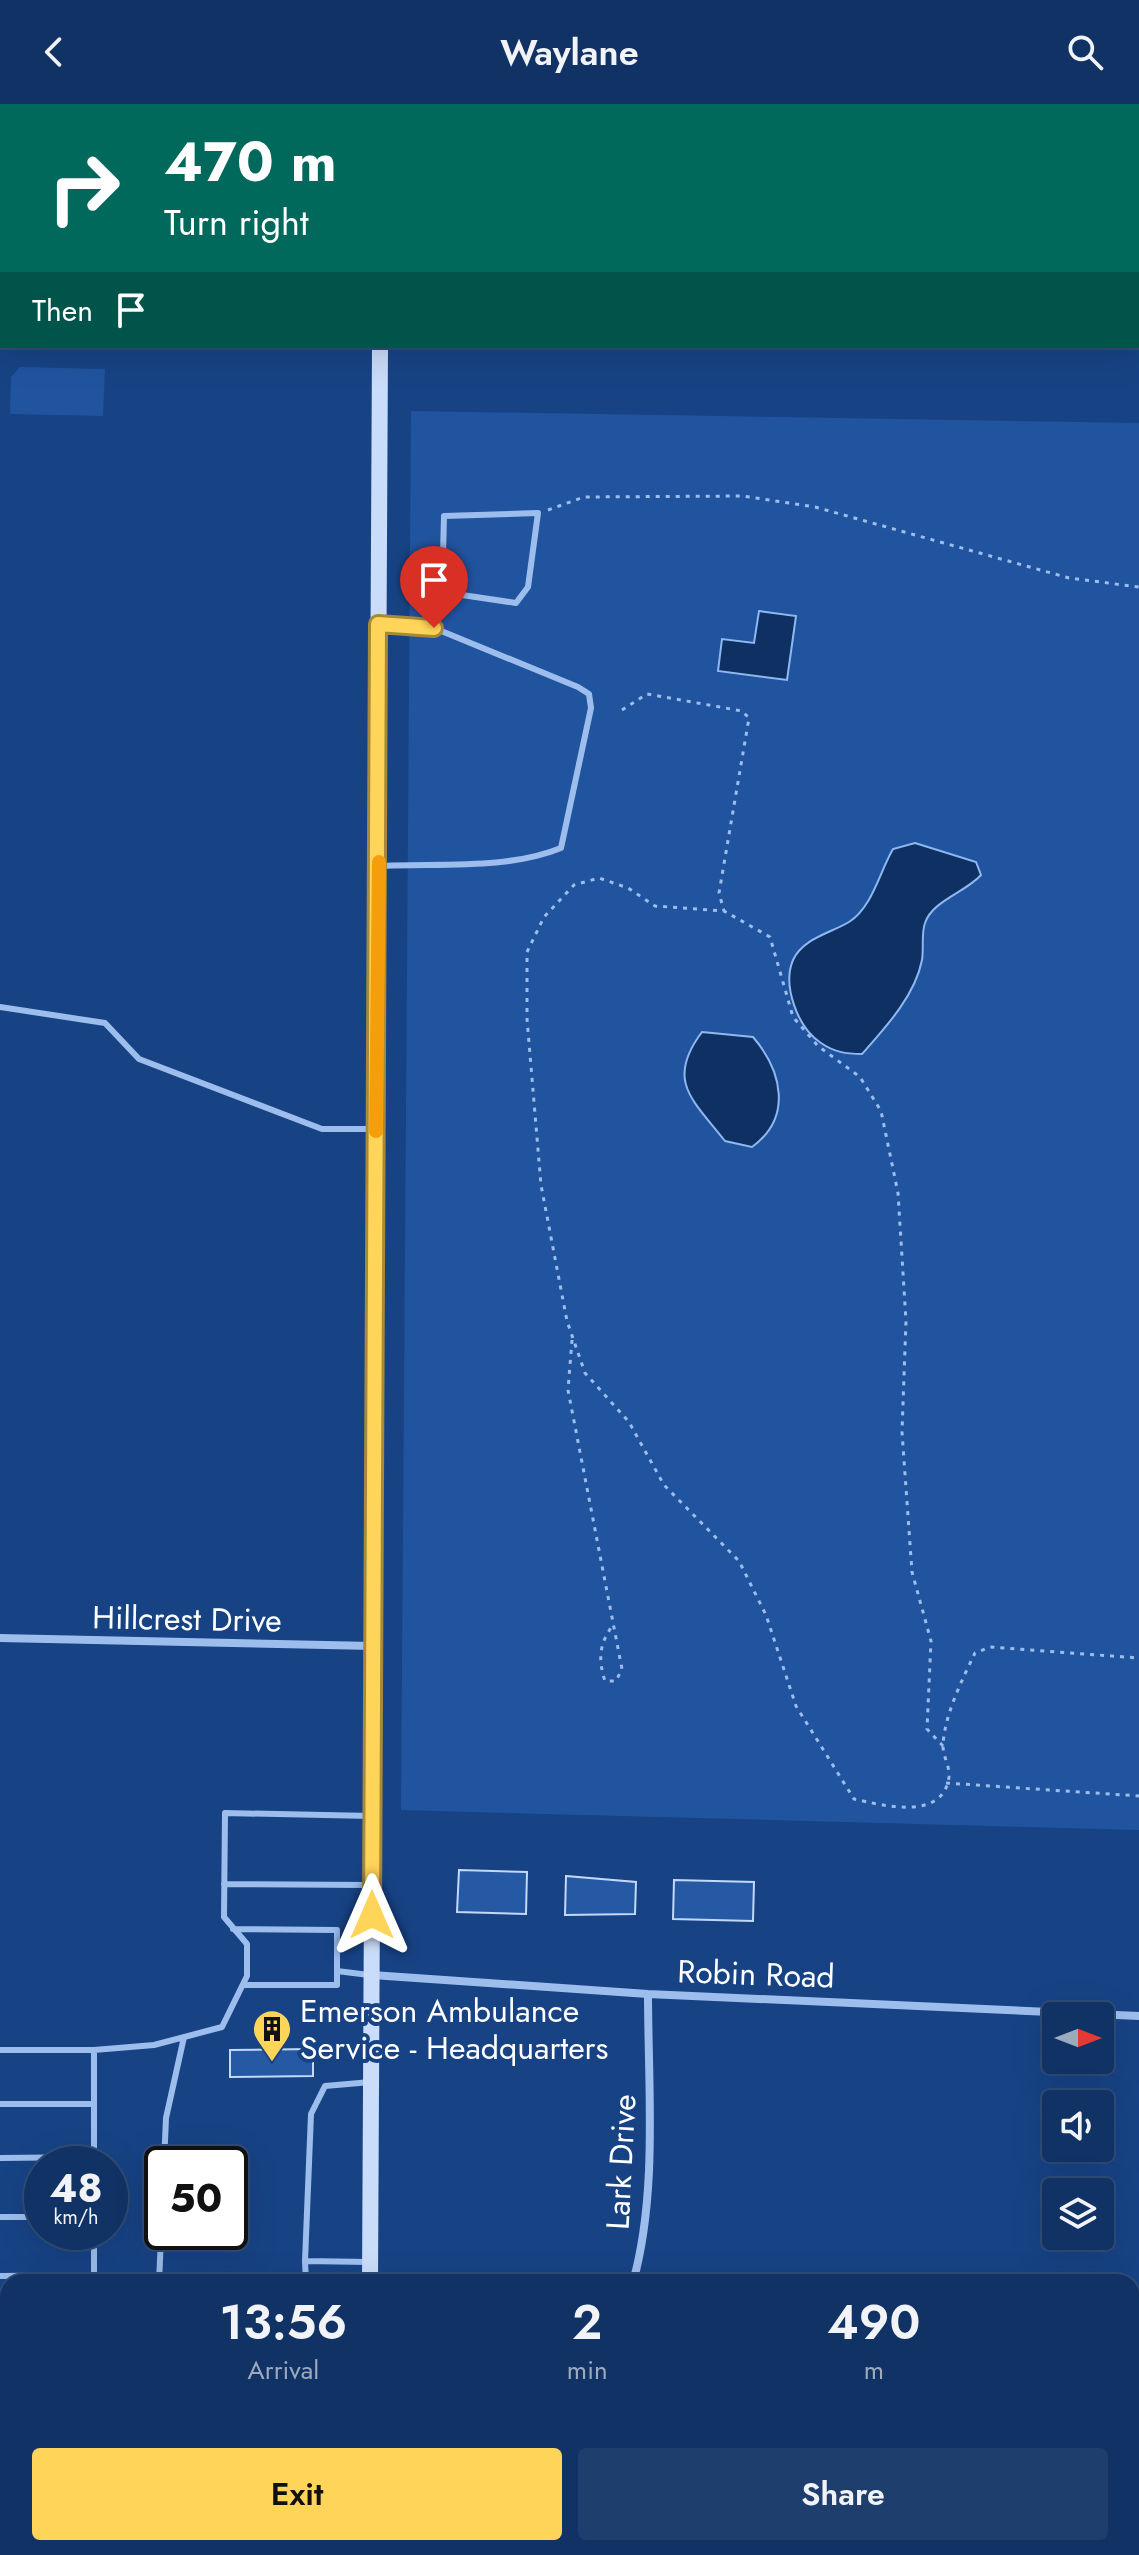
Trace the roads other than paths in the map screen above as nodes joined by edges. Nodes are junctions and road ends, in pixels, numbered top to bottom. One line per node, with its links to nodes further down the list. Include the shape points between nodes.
1 (380, 348): 3 (main road)
2 (442, 592): 2 (lane, via 444,516 538,513 528,587 516,603); 4 (lane)
3 (378, 624): 4 (lane); 5 (main road)
4 (434, 628): 5 (lane, via 589,694 591,708 561,848 513,860)
5 (379, 866): 7 (main road)
6 (0, 1007): 7 (lane, via 105,1023 139,1059 322,1129)
7 (376, 1129): 9 (main road)
8 (0, 1638): 9 (street, Hillcrest Drive)
9 (373, 1646): 10 (main road)
10 (372, 1816): 11 (lane, via 225,1813); 12 (main road)
11 (224, 1884): 12 (lane); 13 (lane, via 224,1917)
12 (372, 1885): 15 (main road)
13 (233, 1929): 14 (lane, via 337,1930); 16 (lane, via 247,1944)
14 (337, 1971): 15 (lane); 16 (lane, via 337,1985)
15 (371, 1975): 17 (street, Robin Road); 22 (main road)
16 (243, 1985): 19 (lane, via 222,2027)
17 (648, 1994): 18 (street, Robin Road); 39 (street, Lark Drive, via 648,2173)
18 (1139, 2016)
19 (184, 2037): 21 (lane); 26 (lane)
20 (0, 2050): 21 (lane)
21 (94, 2050): 24 (lane)
22 (371, 2082): 33 (lane, via 325,2086 311,2114); 34 (main road)
23 (0, 2104): 24 (lane)
24 (94, 2104): 25 (lane)
25 (94, 2146)
26 (165, 2146)
27 (0, 2158): 28 (lane)
28 (24, 2159)
29 (0, 2217): 30 (lane)
30 (24, 2217)
31 (94, 2250): 35 (lane)
32 (160, 2250): 36 (lane)
33 (305, 2261): 34 (lane); 37 (lane)
34 (370, 2262): 38 (main road)
35 (94, 2274)
36 (159, 2274)
37 (306, 2274)
38 (370, 2274)
39 (635, 2274)

